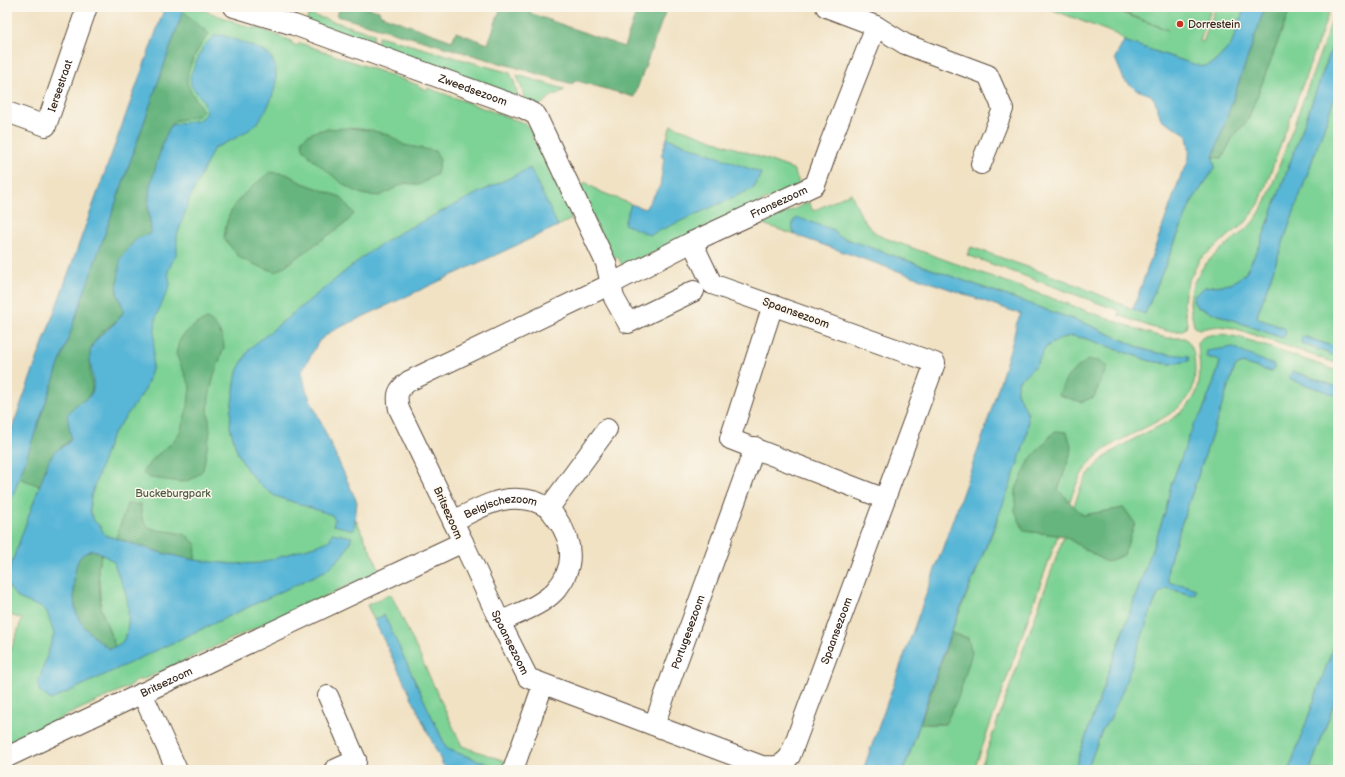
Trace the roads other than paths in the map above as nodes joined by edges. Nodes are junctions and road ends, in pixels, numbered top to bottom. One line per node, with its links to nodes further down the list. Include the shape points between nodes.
1 (87, 7): 5 (street, Iersestraat, via 46,126)
2 (234, 7): 8 (street, Zweedsezoom, via 294,25 523,108 536,115 606,263)
3 (826, 7): 4 (street)
4 (876, 26): 6 (street, via 905,44 988,75 1003,109); 7 (street, Fransezoom, via 815,185)
5 (7, 112)
6 (982, 164)
7 (692, 242): 8 (street, Fransezoom); 10 (street, Spaansezoom, via 712,284)
8 (611, 284): 9 (street, via 614,298 628,323); 15 (street, Britsezoom, via 401,387 397,400 399,409)
9 (694, 291)
10 (773, 305): 12 (street, via 730,439); 13 (street, Spaansezoom, via 934,363)
11 (607, 429): 14 (street, Belgischezoom)
12 (755, 447): 13 (street); 21 (street, Portugesezoom)
13 (885, 499): 21 (street, Spaansezoom, via 790,756 784,763 776,767 762,766)
14 (549, 508): 15 (street, Belgischezoom, via 534,501 518,498 501,500); 17 (street, Belgischezoom, via 563,528 569,544 571,560 563,581 540,603)
15 (453, 521): 16 (street, Britsezoom)
16 (463, 542): 17 (street, Spaansezoom); 19 (street, Britsezoom)
17 (500, 622): 18 (street, Spaansezoom, via 528,678)
18 (543, 685): 21 (street, Spaansezoom); 26 (street)
19 (142, 694): 22 (street, Britsezoom); 24 (street)
20 (328, 696): 23 (street)
21 (654, 725)
22 (7, 757)
23 (355, 765): 25 (street)
24 (178, 770)
25 (334, 770)
26 (513, 770)

